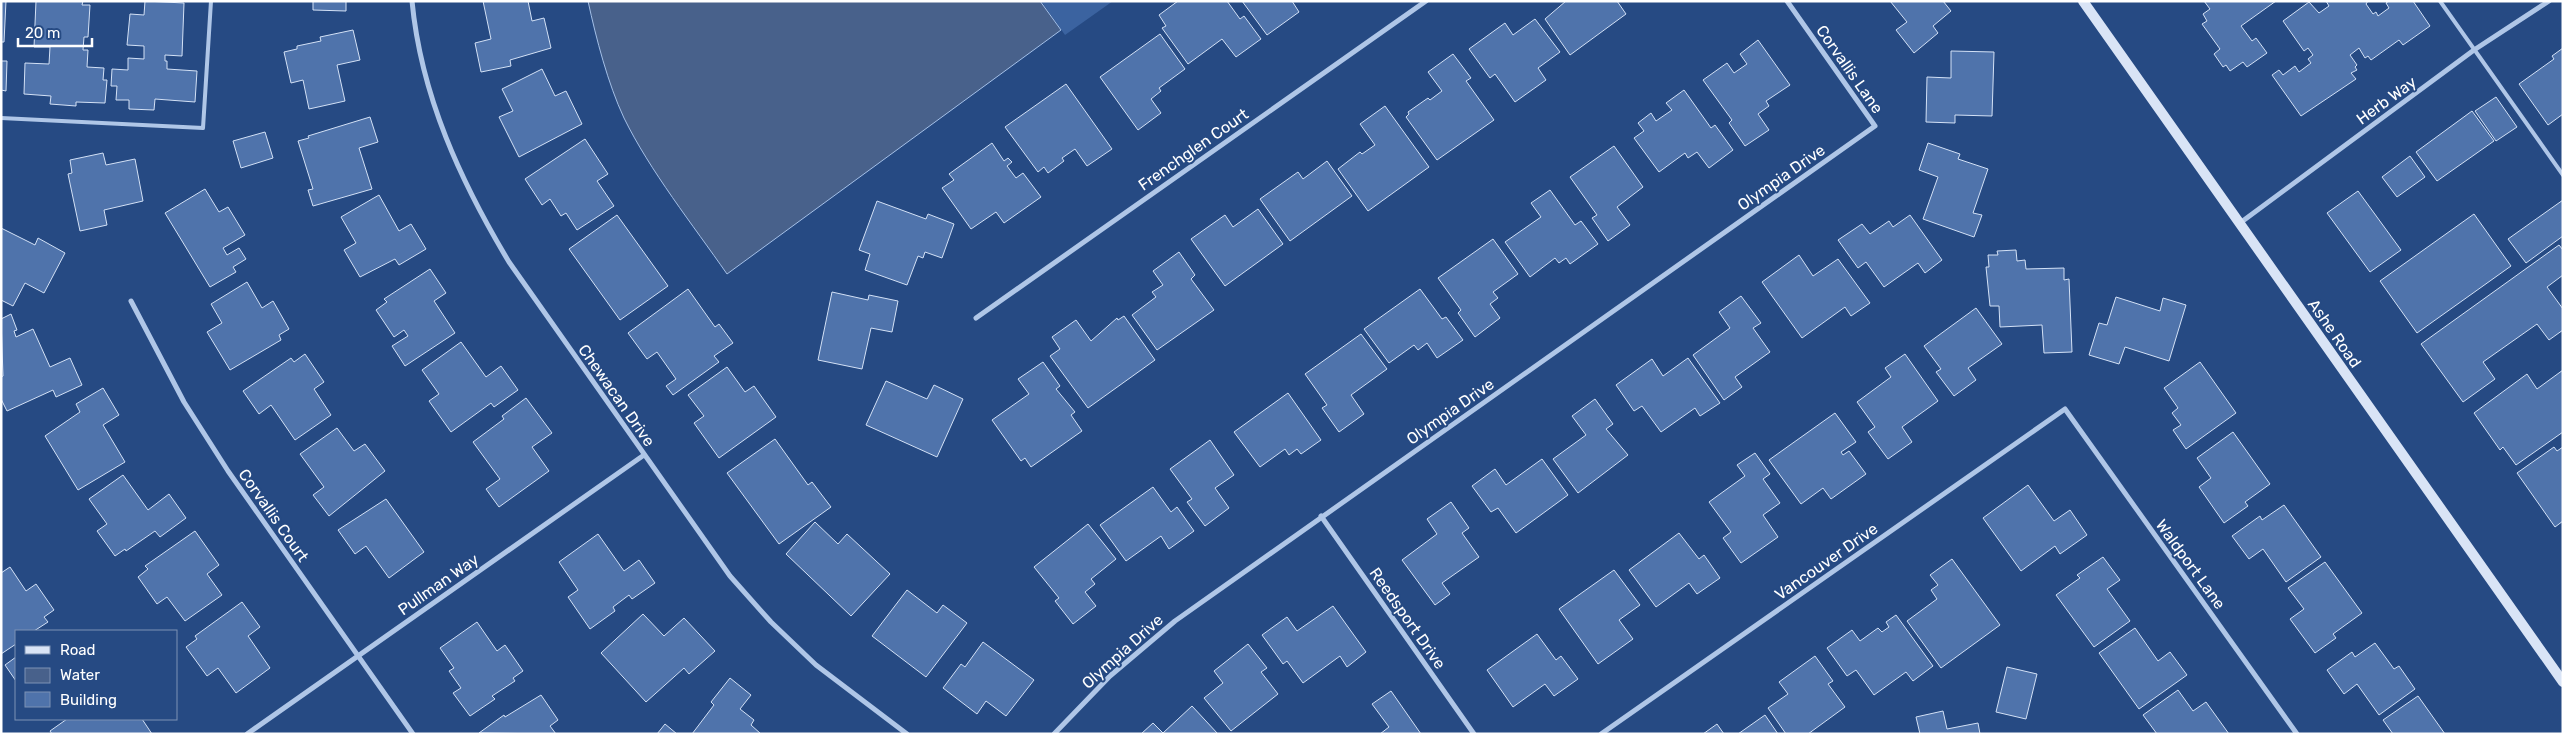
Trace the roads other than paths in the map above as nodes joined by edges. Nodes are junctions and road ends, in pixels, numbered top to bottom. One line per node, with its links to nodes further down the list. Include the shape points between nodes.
1 (212, 1): 9 (lane, via 203,128)
2 (412, 1): 16 (street, Chewacan Drive, via 430,92 450,152 477,209 509,262)
3 (1426, 1): 14 (street, Frenchglen Court)
4 (1787, 1): 10 (street, Corvallis Lane)
5 (2083, 1): 12 (street, Ashe Road)
6 (2440, 1): 8 (lane)
7 (2549, 1): 8 (street, Herb Way)
8 (2474, 50): 11 (lane); 12 (street, Herb Way)
9 (1, 118)
10 (1875, 126): 17 (street, Olympia Drive)
11 (2563, 175)
12 (2240, 223): 19 (street, Ashe Road)
13 (131, 301): 18 (street, Corvallis Court, via 184,402 228,471)
14 (976, 318)
15 (2065, 409): 25 (street, Vancouver Drive); 26 (street, Waldport Lane)
16 (644, 455): 18 (street, Pullman Way); 22 (street, Chewacan Drive, via 730,576 771,622 816,664)
17 (1321, 516): 23 (street, Olympia Drive, via 1174,621 1110,676); 24 (street, Reedsport Drive)
18 (358, 656): 20 (street, Pullman Way); 21 (street, Corvallis Court)
19 (2563, 682)
20 (247, 734)
21 (413, 734)
22 (907, 734)
23 (1054, 734)
24 (1474, 734)
25 (1601, 734)
26 (2298, 734)

